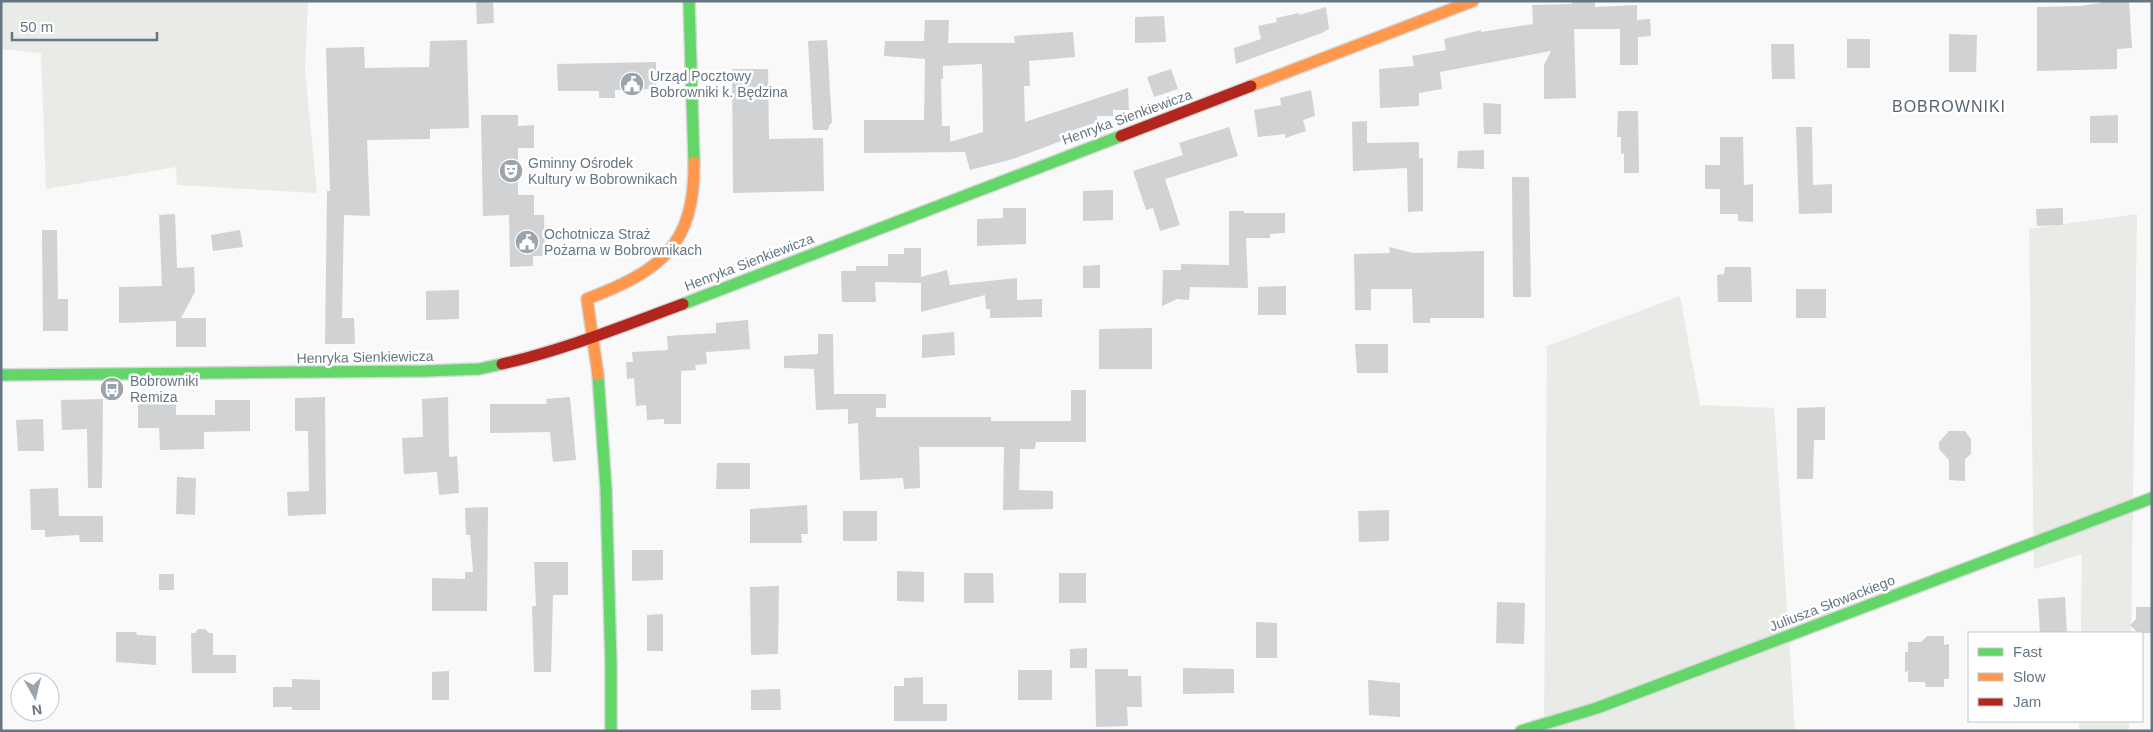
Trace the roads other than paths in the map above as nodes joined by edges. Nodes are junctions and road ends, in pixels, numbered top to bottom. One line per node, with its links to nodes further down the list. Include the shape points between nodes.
1 (689, 1): 3 (street, via 694,150 692,198 687,220 680,237 645,273 587,299)
2 (1473, 1): 3 (street, Henryka Sienkiewicza)
3 (593, 338): 4 (street, Henryka Sienkiewicza, via 516,362 479,369); 6 (street, via 599,370 607,512 612,686)
4 (1, 374)
5 (2152, 498): 7 (street, Juliusza Słowackiego, via 1597,708)
6 (610, 731)
7 (1521, 731)

